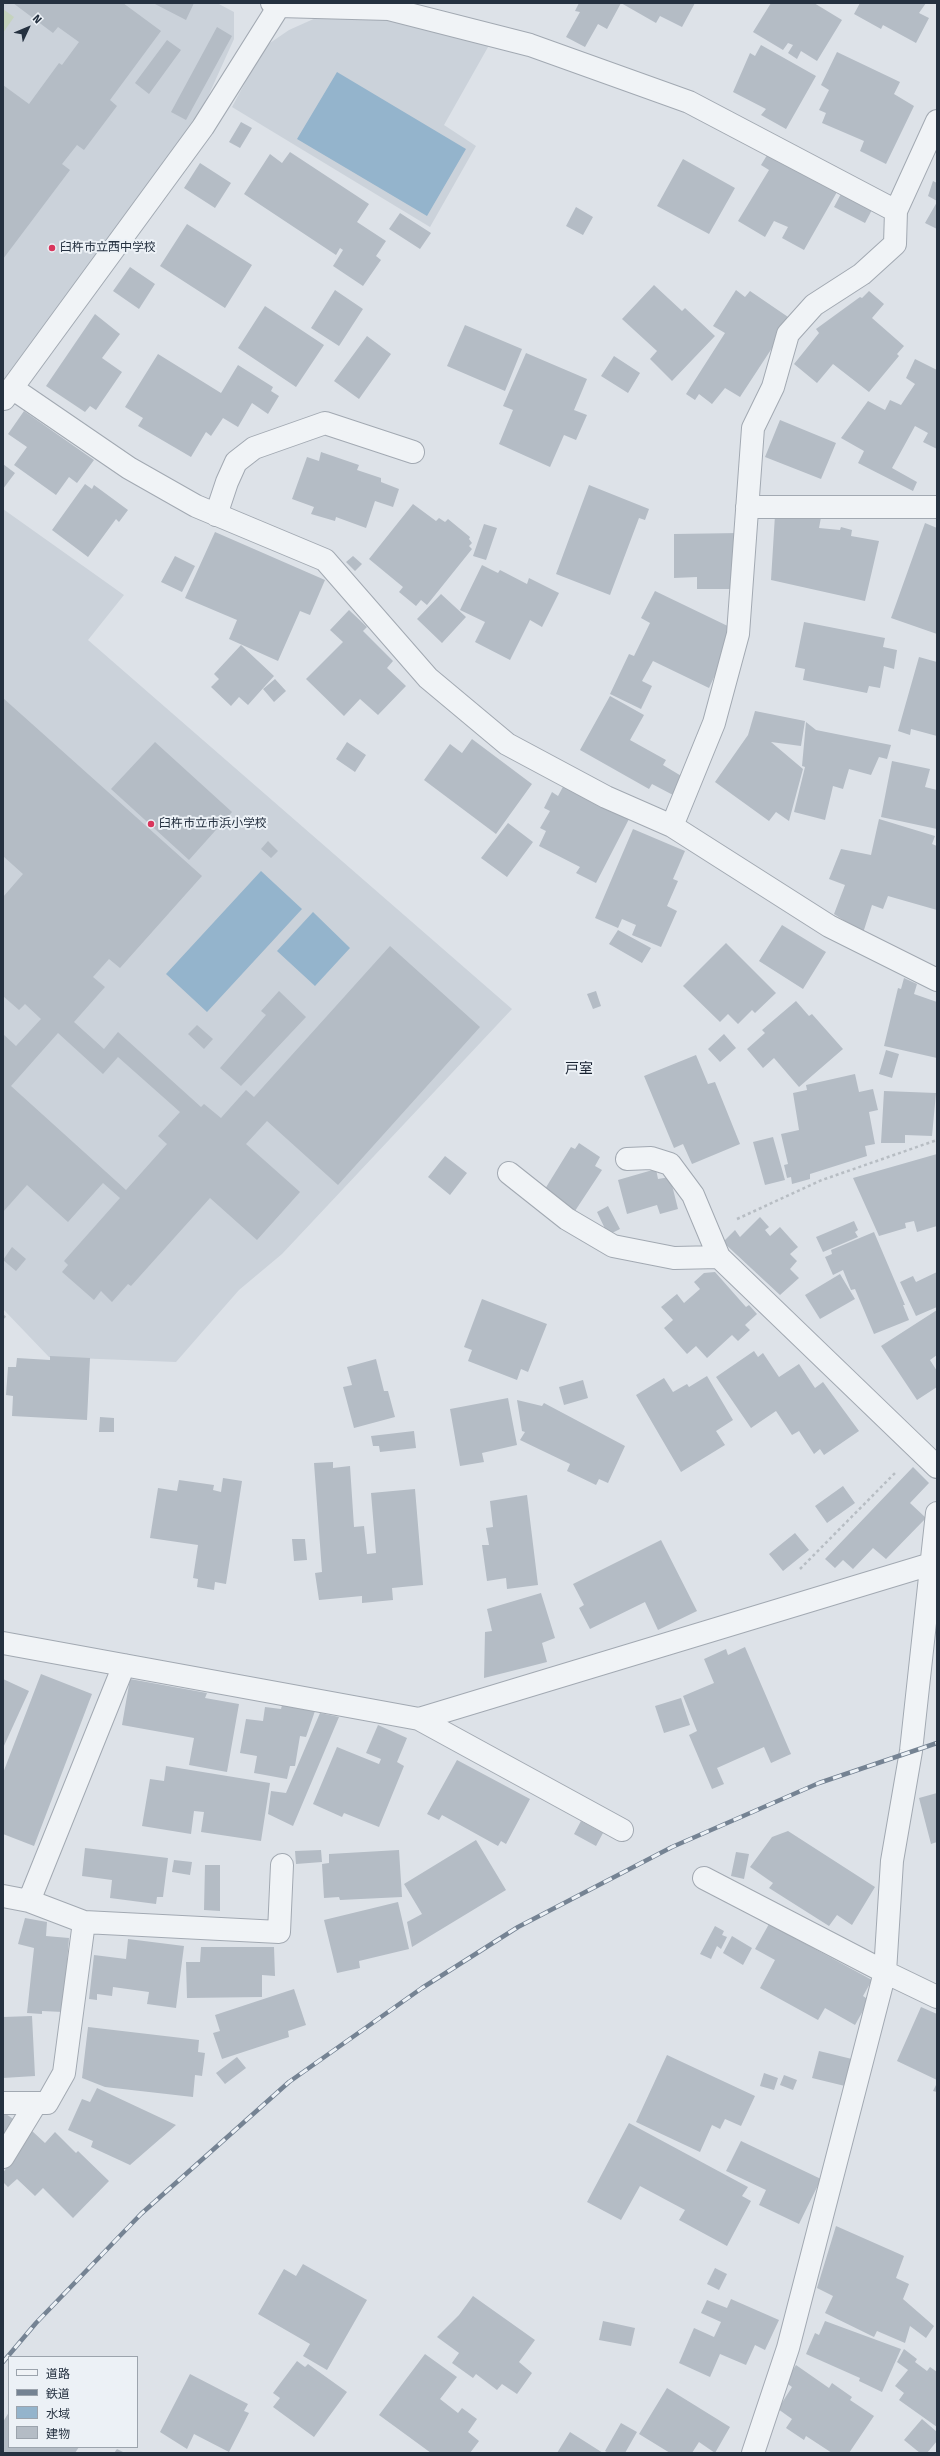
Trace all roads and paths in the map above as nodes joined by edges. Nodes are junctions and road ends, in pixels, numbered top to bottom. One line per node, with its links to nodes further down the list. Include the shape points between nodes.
1 (275, 4): 2 (street); 5 (street, via 203,127)
2 (392, 6): 4 (street, via 530,44 689,102)
3 (934, 132): 4 (street)
4 (896, 211): 7 (street, via 895,244 862,274 814,305 788,334 774,387 753,428)
5 (8, 394): 9 (street, via 129,468)
6 (413, 452): 9 (street, via 325,423 254,448 236,462)
7 (747, 507): 8 (street); 10 (street, via 738,634 714,724)
8 (937, 507)
9 (216, 515): 10 (street, via 325,560 428,678 507,744 606,797)
10 (672, 826): 11 (street, via 829,926)
11 (937, 980)
12 (937, 1140): 15 (path, via 822,1180)
13 (627, 1159): 15 (street, via 651,1158 670,1164 693,1195)
14 (509, 1173): 16 (street, via 567,1220 613,1246 674,1258)
15 (708, 1232): 16 (street)
16 (719, 1257): 19 (street)
17 (7, 1314): 18 (path)
18 (3, 1318)
19 (918, 1449): 20 (street); 23 (path)
20 (937, 1468)
21 (937, 1513): 22 (street)
22 (931, 1564): 26 (street); 33 (street, via 911,1751 892,1861)
23 (796, 1574)
24 (3, 1643): 25 (street)
25 (124, 1665): 26 (street); 31 (street)
26 (419, 1719): 27 (street)
27 (622, 1830)
28 (282, 1865): 32 (street, via 279,1932)
29 (704, 1878): 33 (street)
30 (3, 1896): 31 (street)
31 (29, 1901): 32 (street)
32 (84, 1922): 36 (street, via 64,2073 47,2103)
33 (885, 1972): 34 (street); 38 (street, via 788,2348)
34 (937, 1997)
35 (3, 2103): 36 (street)
36 (36, 2103): 37 (street)
37 (3, 2157)
38 (753, 2453)

